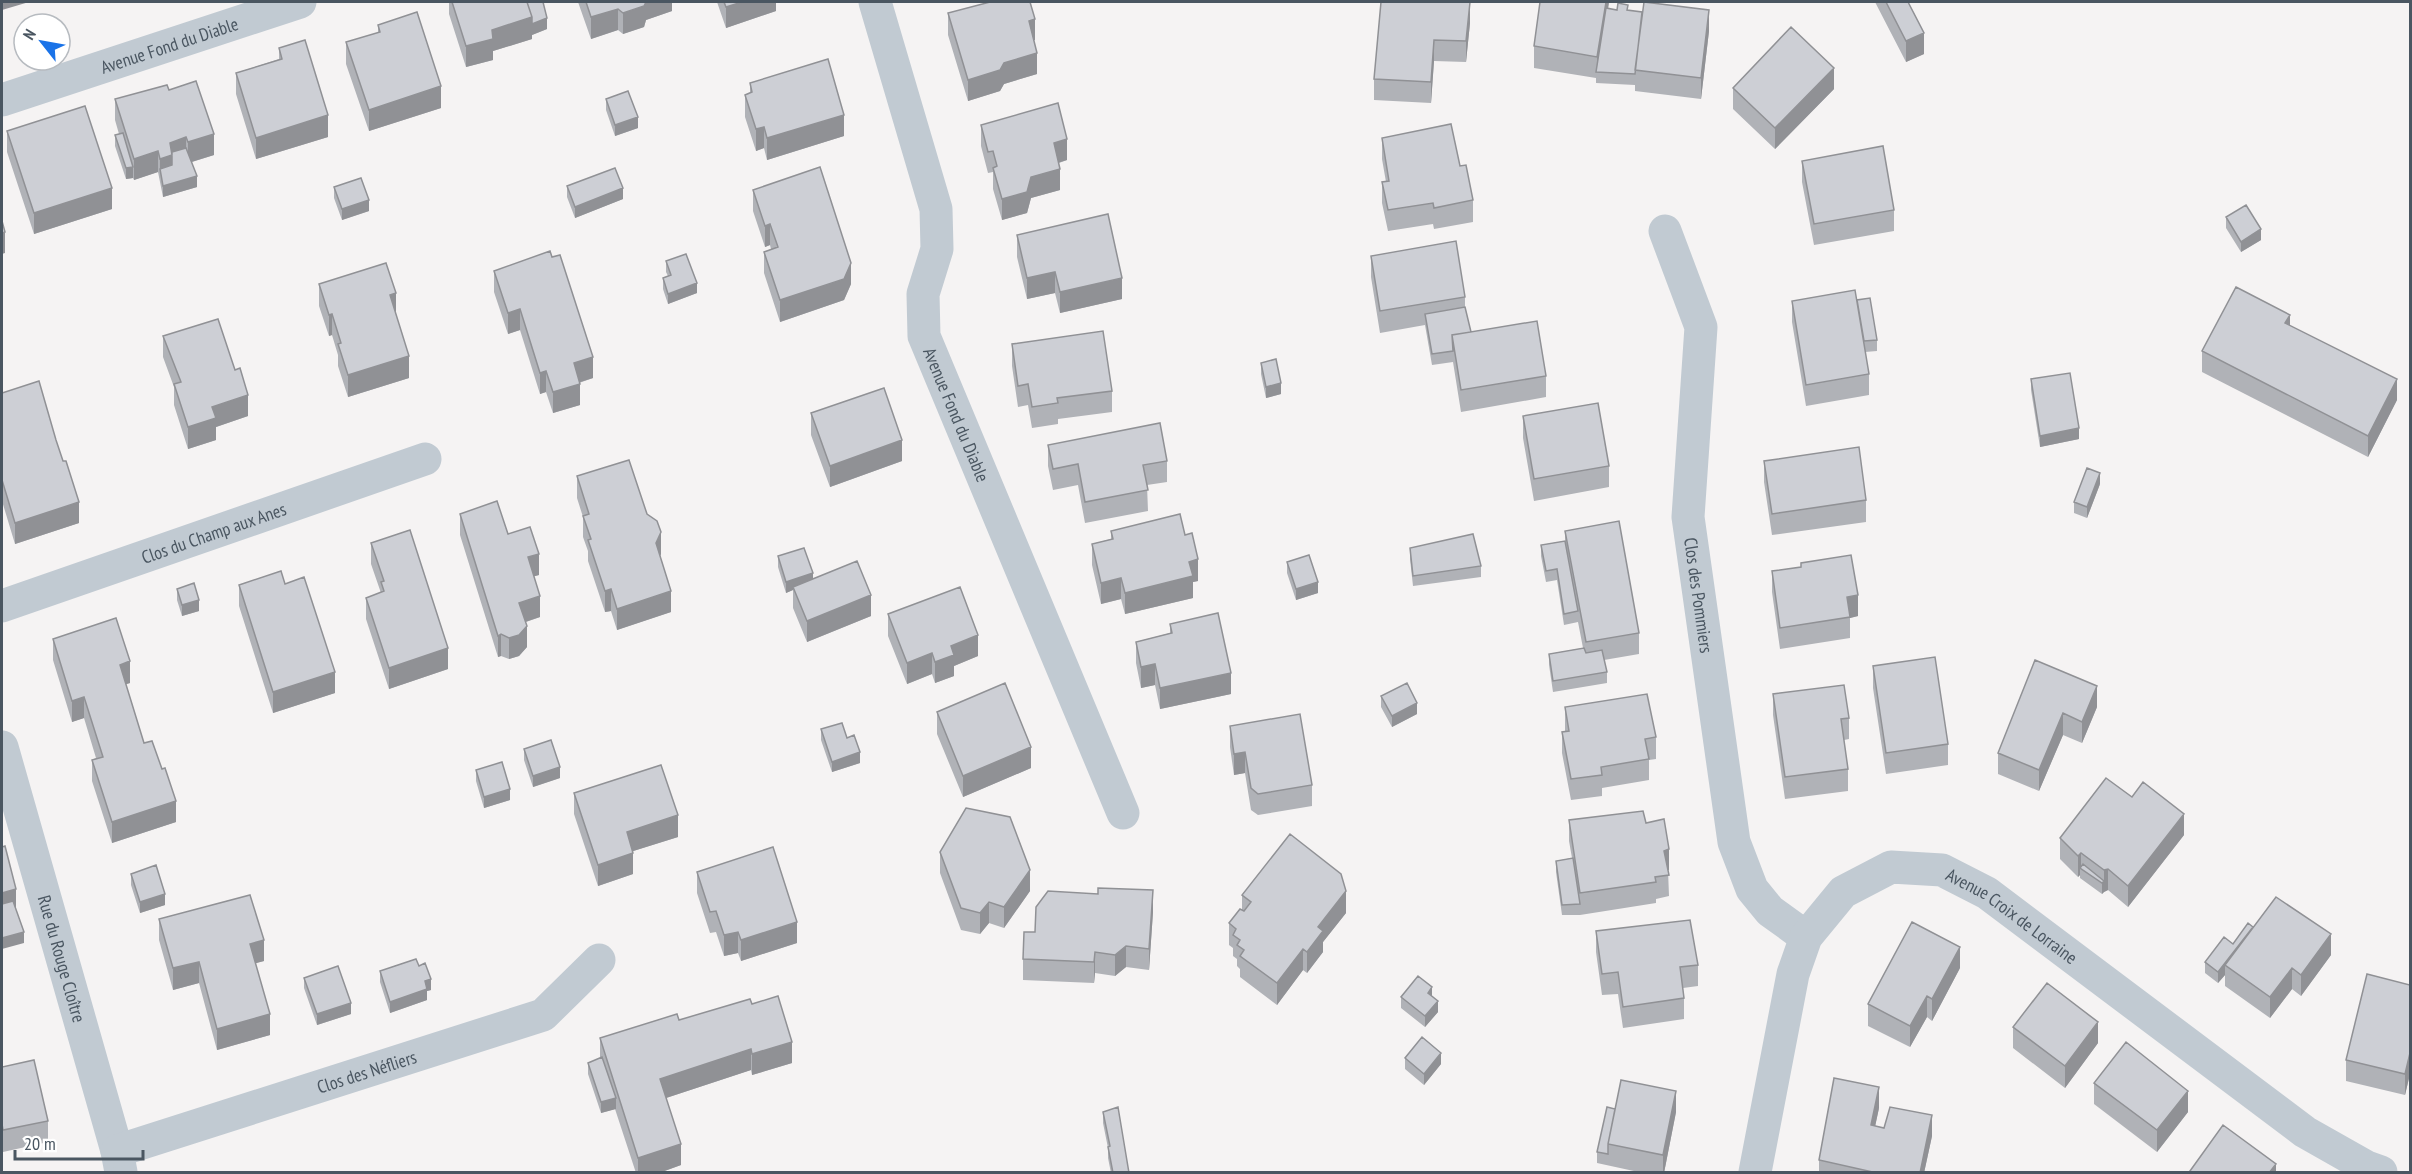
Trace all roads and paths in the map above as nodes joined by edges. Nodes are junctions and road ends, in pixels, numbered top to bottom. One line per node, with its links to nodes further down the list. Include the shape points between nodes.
1 (300, 2): 3 (street, Avenue Fond du Diable)
2 (875, 2): 8 (street, Avenue Fond du Diable, via 936,209 937,249 923,294 924,336)
3 (2, 100)
4 (1665, 231): 9 (street, Clos des Pommiers, via 1701,327 1688,517 1734,842 1752,890 1770,911)
5 (425, 459): 6 (street, Clos du Champ aux Anes)
6 (2, 606)
7 (2, 747): 11 (street, Rue du Rouge Cloître)
8 (1123, 813)
9 (1806, 937): 12 (street, Avenue Croix de Lorraine, via 1793,974); 13 (street, Avenue Croix de Lorraine, via 1843,892 1892,867 1942,870 1987,893 2305,1132)
10 (599, 960): 11 (street, Clos des Néfliers, via 543,1015)
11 (119, 1162)
12 (1755, 1173)
13 (2381, 1173)

